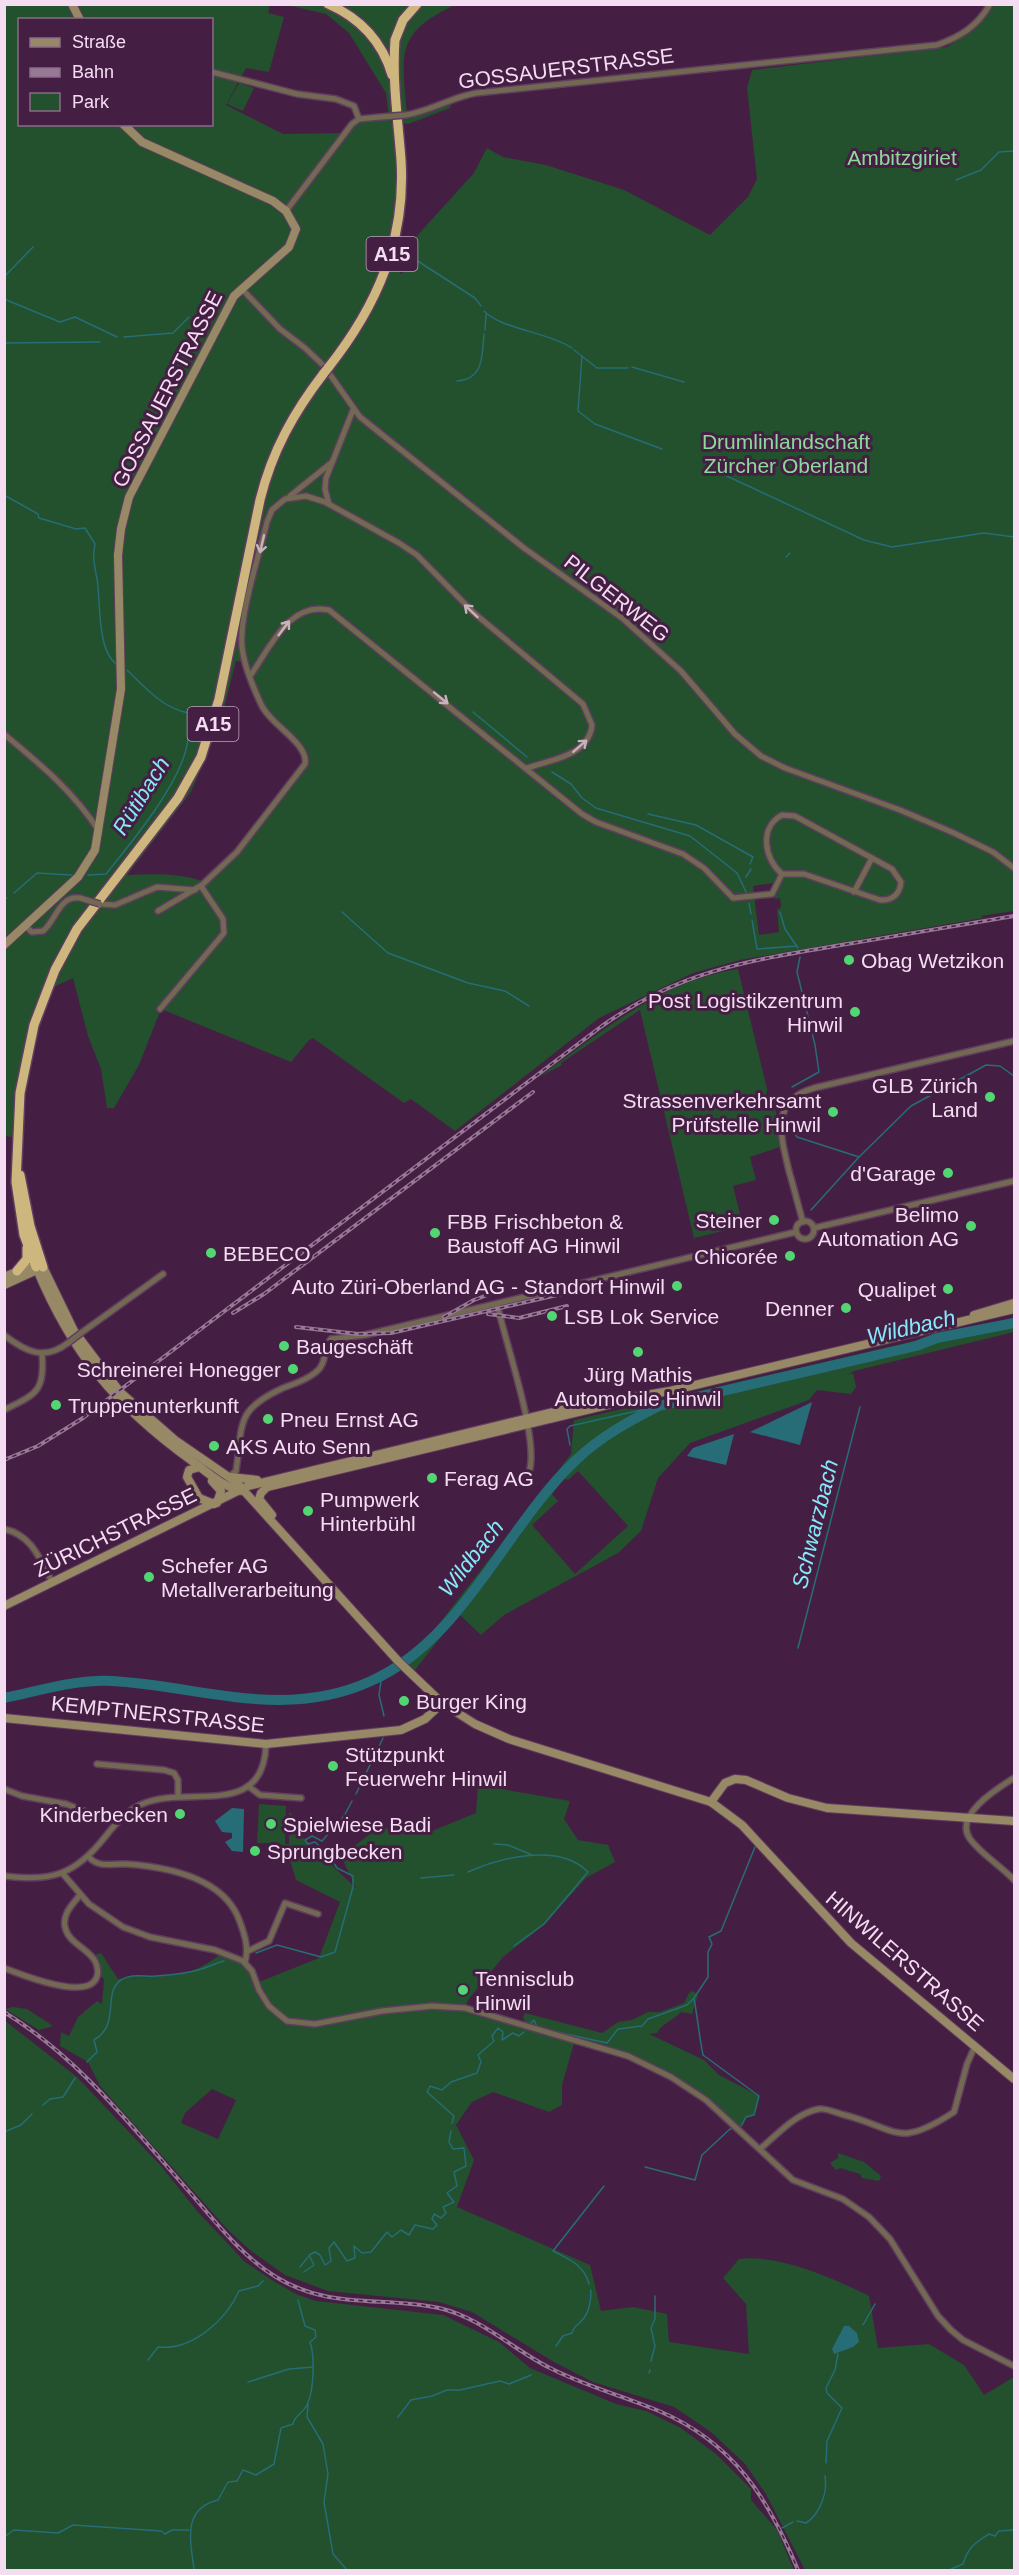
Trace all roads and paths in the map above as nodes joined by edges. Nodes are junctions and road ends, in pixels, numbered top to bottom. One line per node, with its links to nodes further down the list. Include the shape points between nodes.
1 (72, 4): 5 (main road)
2 (327, 4): 7 (highway, A15, via 352,16 379,46)
3 (417, 4): 7 (highway, A15, via 398,30)
4 (990, 4): 8 (street, GOSSAUERSTRASSE, bridge, via 983,17 968,30 937,45 476,93 423,112)
5 (79, 18)
6 (213, 72): 8 (street, via 297,94 336,99 354,106)
7 (395, 92): 30 (highway, A15, via 402,189 395,244 374,300 292,418 269,466 215,715 201,757 171,807 83,920 45,991 23,1072)
8 (359, 119): 10 (street)
9 (125, 126): 10 (main road, via 142,142 273,201)
10 (286, 211): 11 (main road, GOSSAUERSTRASSE, via 296,229 289,247)
11 (241, 288): 12 (street, PILGERWEG, via 279,329 313,355 338,383); 19 (main road, GOSSAUERSTRASSE, via 129,497 118,555 121,689)
12 (353, 410): 13 (street); 21 (street, PILGERWEG, via 524,548 622,618 681,672 735,734 761,756 954,833 993,852)
13 (331, 463): 14 (street); 15 (street, via 324,486)
14 (290, 496): 15 (street, via 306,495); 16 (street, one-way to 16, via 268,518 243,625 242,648)
15 (329, 504): 18 (street, one-way to 15, via 570,754 584,745 592,729 585,706 474,613 408,548)
16 (250, 676): 18 (street, one-way to 18, via 295,615 308,609 329,610); 23 (street, via 266,713 301,747 305,762 244,845)
17 (4, 734): 19 (street, via 58,779 84,807)
18 (527, 768): 22 (street, via 591,820 688,857 733,898 772,894)
19 (99, 831): 26 (main road, GOSSAUERSTRASSE, via 90,862)
20 (873, 858): 22 (street, via 785,814 772,823 766,843 769,860); 24 (street); 24 (street, via 895,871 901,882 899,890 895,897 884,901)
21 (1014, 868)
22 (782, 874): 24 (street, via 800,874)
23 (198, 888): 25 (street); 26 (street, bridge, via 157,887 117,904 70,898 43,931 32,932); 28 (street, via 225,924 221,938)
24 (854, 892)
25 (158, 911)
26 (25, 926): 27 (main road, GOSSAUERSTRASSE)
27 (4, 945)
28 (160, 1009)
29 (1014, 1041): 32 (street, via 810,1090 792,1100 783,1114 780,1132)
30 (17, 1167): 35 (highway, A15, via 17,1202); 36 (highway, A15)
31 (1014, 1181): 33 (street)
32 (803, 1222): 33 (street); 34 (street)
33 (814, 1228): 34 (street, via 807,1239)
34 (796, 1232): 43 (street)
35 (27, 1246): 36 (highway, A15); 38 (highway, via 27,1259)
36 (38, 1268): 38 (main road); 41 (main road); 52 (main road, via 74,1330 120,1392 175,1440)
37 (163, 1274): 47 (street, bridge, via 68,1343)
38 (17, 1276): 39 (main road); 40 (main road); 41 (main road, via 33,1281)
39 (4, 1277)
40 (4, 1285)
41 (45, 1293): 50 (main road, via 67,1334 102,1381 146,1425)
42 (1014, 1302): 45 (main road, ZÜRICHSTRASSE)
43 (497, 1304): 49 (street); 52 (street, via 330,1340 324,1362 315,1373 259,1400 248,1410 236,1471)
44 (1014, 1309): 45 (main road, ZÜRICHSTRASSE)
45 (962, 1321): 49 (main road, ZÜRICHSTRASSE, via 621,1400 574,1407)
46 (4, 1335): 47 (street, via 28,1351)
47 (42, 1354): 48 (street, via 39,1389)
48 (4, 1410)
49 (526, 1422): 51 (street, via 532,1453); 53 (main road, ZÜRICHSTRASSE); 54 (main road, ZÜRICHSTRASSE)
50 (200, 1467): 55 (main road); 56 (main road, via 221,1488); 56 (main road, via 189,1470 187,1478 199,1498)
51 (529, 1472)
52 (229, 1477): 53 (main road); 55 (main road)
53 (276, 1478): 55 (main road, ZÜRICHSTRASSE)
54 (267, 1487): 55 (main road, ZÜRICHSTRASSE); 58 (main road, via 260,1499)
55 (242, 1491): 56 (main road, ZÜRICHSTRASSE); 58 (main road)
56 (216, 1504): 59 (main road, ZÜRICHSTRASSE)
57 (4, 1529): 59 (street, via 29,1542)
58 (281, 1531): 61 (main road, HINWILERSTRASSE, via 406,1670)
59 (52, 1582): 60 (main road, ZÜRICHSTRASSE)
60 (4, 1606)
61 (442, 1703): 63 (main road, KEMPTNERSTRASSE, via 425,1719 401,1730); 70 (main road, HINWILERSTRASSE, via 509,1739)
62 (4, 1718): 63 (main road, KEMPTNERSTRASSE)
63 (266, 1744): 66 (street, via 262,1767)
64 (97, 1764): 68 (street, via 174,1773)
65 (1014, 1778): 71 (street, via 992,1791)
66 (248, 1786): 68 (street, via 216,1798); 69 (street, via 260,1796)
67 (5, 1791): 72 (street, via 66,1804)
68 (178, 1797): 74 (street, via 155,1799 133,1809)
69 (301, 1798)
70 (711, 1802): 71 (main road, via 725,1783 735,1779 827,1808); 83 (main road, HINWILERSTRASSE, via 742,1825 851,1943)
71 (968, 1817): 73 (main road); 77 (street, via 971,1840)
72 (102, 1818)
73 (1014, 1821)
74 (88, 1856): 75 (street); 80 (street, via 101,1865 149,1867 209,1885 235,1910)
75 (63, 1874): 76 (street, via 29,1879); 78 (street)
76 (4, 1876)
77 (1014, 1880)
78 (80, 1895): 81 (street, via 104,1916 132,1931 215,1950); 82 (street, via 67,1912 64,1925 70,1938 96,1963 98,1972 93,1982 75,1988)
79 (318, 1914): 80 (street, via 285,1903 268,1941)
80 (248, 1951): 81 (street)
81 (245, 1962): 85 (street, via 271,2009 293,2023 319,2023 418,2007 456,2007 628,2056 689,2088)
82 (4, 1968)
83 (975, 2046): 84 (main road, HINWILERSTRASSE); 85 (street, via 954,2112 935,2124 903,2134 821,2109 800,2116)
84 (1014, 2079)
85 (761, 2148): 86 (street, via 793,2180 843,2199 869,2217 890,2240 951,2331)
86 (1014, 2366)

